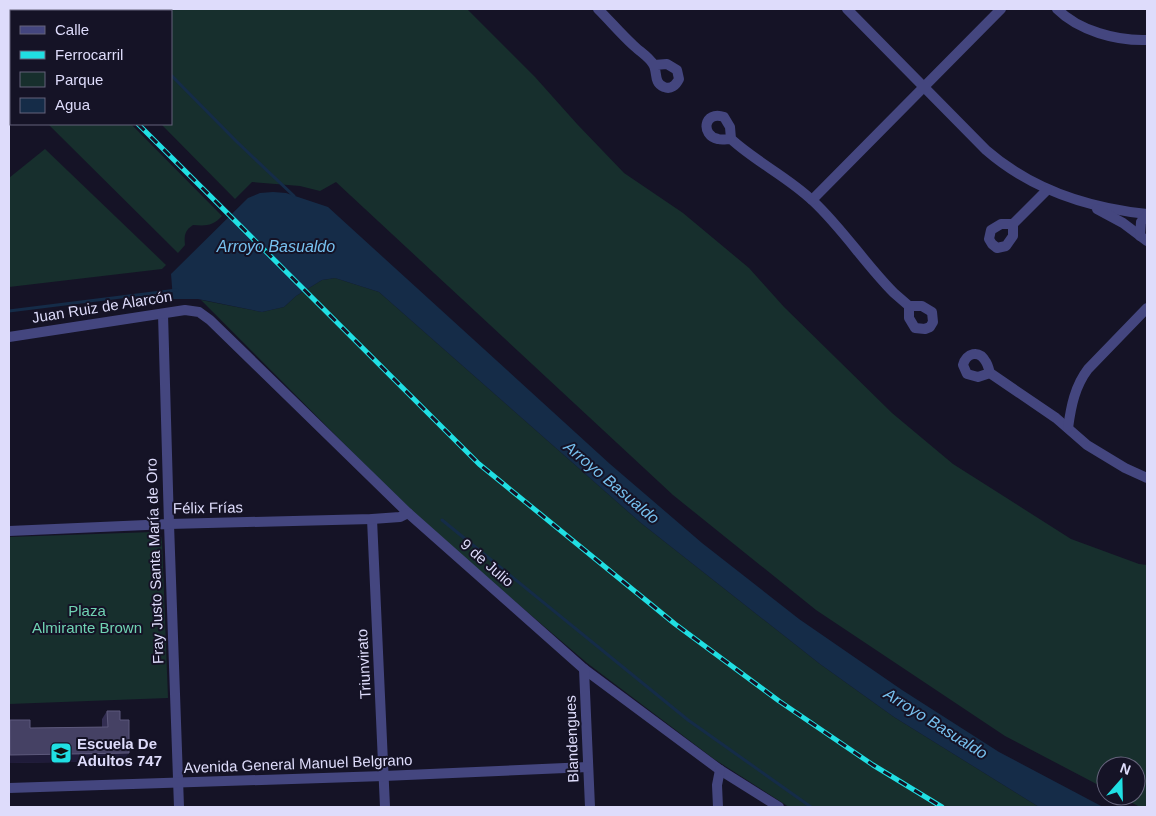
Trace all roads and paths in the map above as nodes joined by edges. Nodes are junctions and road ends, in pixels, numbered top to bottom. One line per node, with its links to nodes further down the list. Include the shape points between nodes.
1 (598, 9): 6 (street)
2 (847, 9): 7 (street)
3 (1002, 9): 7 (street)
4 (1057, 9): 5 (street, via 1073,22 1100,33 1127,40)
5 (1147, 40)
6 (654, 65)
7 (925, 87): 9 (street, via 1000,162); 10 (street)
8 (731, 139): 10 (street)
9 (1046, 190): 11 (street); 13 (street)
10 (812, 200): 15 (street, via 880,279)
11 (1087, 204): 12 (street); 14 (street, via 1123,223)
12 (1147, 214): 14 (street, via 1141,222)
13 (1013, 224)
14 (1144, 239)
15 (909, 306)
16 (1147, 308): 21 (street, via 1081,378)
17 (199, 312): 18 (street, Juan Ruiz de Alarcón, via 185,310); 23 (street, 9 de Julio)
18 (163, 314): 19 (street, Juan Ruiz de Alarcón); 25 (street, Fray Justo Santa María de Oro)
19 (9, 337)
20 (990, 373): 21 (street)
21 (1068, 428): 22 (street, via 1107,458)
22 (1147, 478)
23 (408, 513): 24 (street, Félix Frías, via 400,517); 27 (street, 9 de Julio)
24 (372, 519): 25 (street, Félix Frías); 30 (street, Triunvirato)
25 (169, 524): 26 (street, Félix Frías); 31 (street, Fray Justo Santa María de Oro)
26 (9, 531)
27 (584, 669): 28 (street, Blandengues); 29 (street, 9 de Julio)
28 (588, 767): 30 (street, Avenida General Manuel Belgrano); 35 (street, Blandengues)
29 (720, 770): 36 (street); 37 (street, 9 de Julio)
30 (384, 776): 31 (street, Avenida General Manuel Belgrano); 34 (street, Triunvirato)
31 (178, 783): 32 (street, Avenida General Manuel Belgrano); 33 (street, Fray Justo Santa María de Oro)
32 (9, 788)
33 (179, 807)
34 (385, 807)
35 (590, 807)
36 (718, 807)
37 (779, 807)

